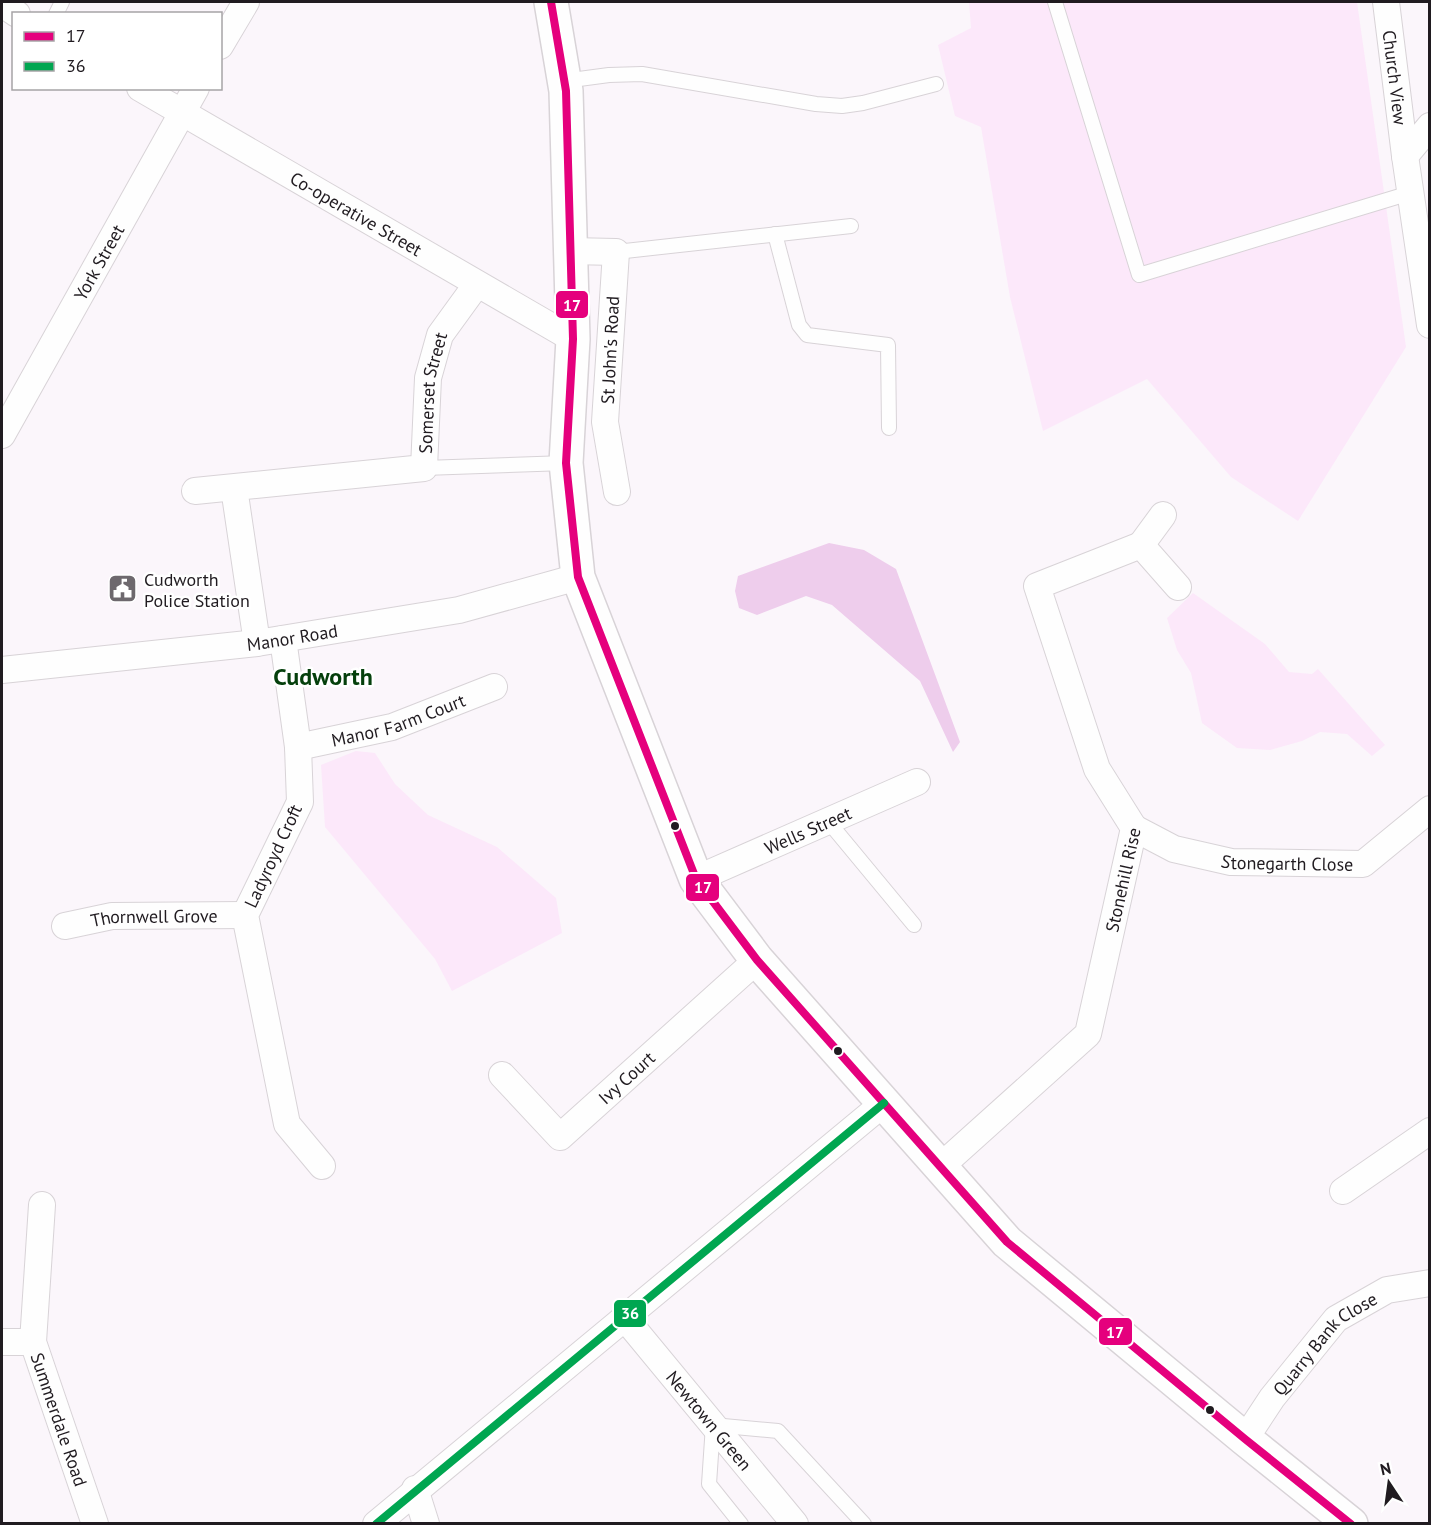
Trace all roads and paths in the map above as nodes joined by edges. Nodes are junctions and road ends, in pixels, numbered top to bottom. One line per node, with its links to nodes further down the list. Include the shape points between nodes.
1 (246, 2): 5 (street)
2 (551, 2): 6 (street)
3 (1055, 2): 13 (lane, via 1139,275)
4 (1386, 2): 12 (street, Church View)
5 (222, 43)
6 (564, 81): 7 (lane, via 642,74 842,106); 16 (street)
7 (936, 84)
8 (143, 90): 10 (street, Co-operative Street)
9 (195, 90): 10 (street, York Street)
10 (182, 114): 18 (street, Co-operative Street); 22 (street, York Street)
11 (1430, 126): 12 (street, Church View)
12 (1405, 156): 13 (street, Church View)
13 (1410, 193): 19 (street, Church View)
14 (851, 225): 15 (lane)
15 (775, 234): 17 (lane); 21 (lane, via 800,325 807,335 888,345)
16 (570, 250): 17 (street); 20 (street)
17 (616, 252): 27 (street, St John's Road, via 605,422)
18 (477, 284): 20 (street, Co-operative Street); 24 (street, Somerset Street, via 440,335 429,378)
19 (1430, 326)
20 (573, 339): 23 (street)
21 (889, 428)
22 (2, 435)
23 (566, 463): 24 (lane); 30 (street)
24 (424, 468): 25 (street, Somerset Street)
25 (234, 488): 26 (street, Somerset Street); 33 (street)
26 (195, 491)
27 (617, 492)
28 (1163, 515): 29 (street)
29 (1141, 545): 31 (street); 40 (street, Stonehill Rise, via 1037,586 1097,769)
30 (578, 577): 32 (street, Manor Road, via 459,610); 41 (street)
31 (1178, 587)
32 (283, 639): 33 (street, Manor Road); 36 (street, Ladyroyd Croft)
33 (257, 643): 34 (street, Manor Road)
34 (2, 669)
35 (494, 687): 36 (street, Manor Farm Court, via 392,727)
36 (298, 747): 42 (street, Ladyroyd Croft, via 300,802)
37 (917, 782): 39 (street, Wells Street)
38 (1430, 809): 40 (street, Stonegarth Close, via 1363,864 1231,862 1174,849)
39 (827, 820): 41 (street, Wells Street); 43 (lane)
40 (1134, 828): 50 (street, Stonehill Rise, via 1088,1034)
41 (696, 879): 45 (street)
42 (245, 915): 44 (street, Thornwell Grove, via 112,916); 49 (street, Ladyroyd Croft, via 287,1124)
43 (914, 925)
44 (65, 926)
45 (757, 960): 46 (street, Ivy Court, via 560,1137); 47 (street)
46 (502, 1075)
47 (884, 1103): 50 (street); 54 (street)
48 (1430, 1131): 51 (street)
49 (322, 1166)
50 (940, 1167): 58 (street, via 1007,1242)
51 (1343, 1191)
52 (42, 1205): 56 (street, Summerdale Road)
53 (1430, 1283): 58 (street, Quarry Bank Close, via 1387,1290 1336,1319 1272,1398)
54 (624, 1317): 57 (street, Newtown Green); 59 (street)
55 (2, 1342): 56 (street)
56 (33, 1342): 60 (street, Summerdale Road)
57 (713, 1425): 63 (lane, via 709,1484); 64 (street, Newtown Green); 65 (lane, via 778,1431)
58 (1245, 1439): 66 (street)
59 (415, 1489): 61 (street); 62 (street)
60 (95, 1524)
61 (376, 1524)
62 (426, 1524)
63 (741, 1524)
64 (795, 1524)
65 (864, 1524)
66 (1351, 1524)

